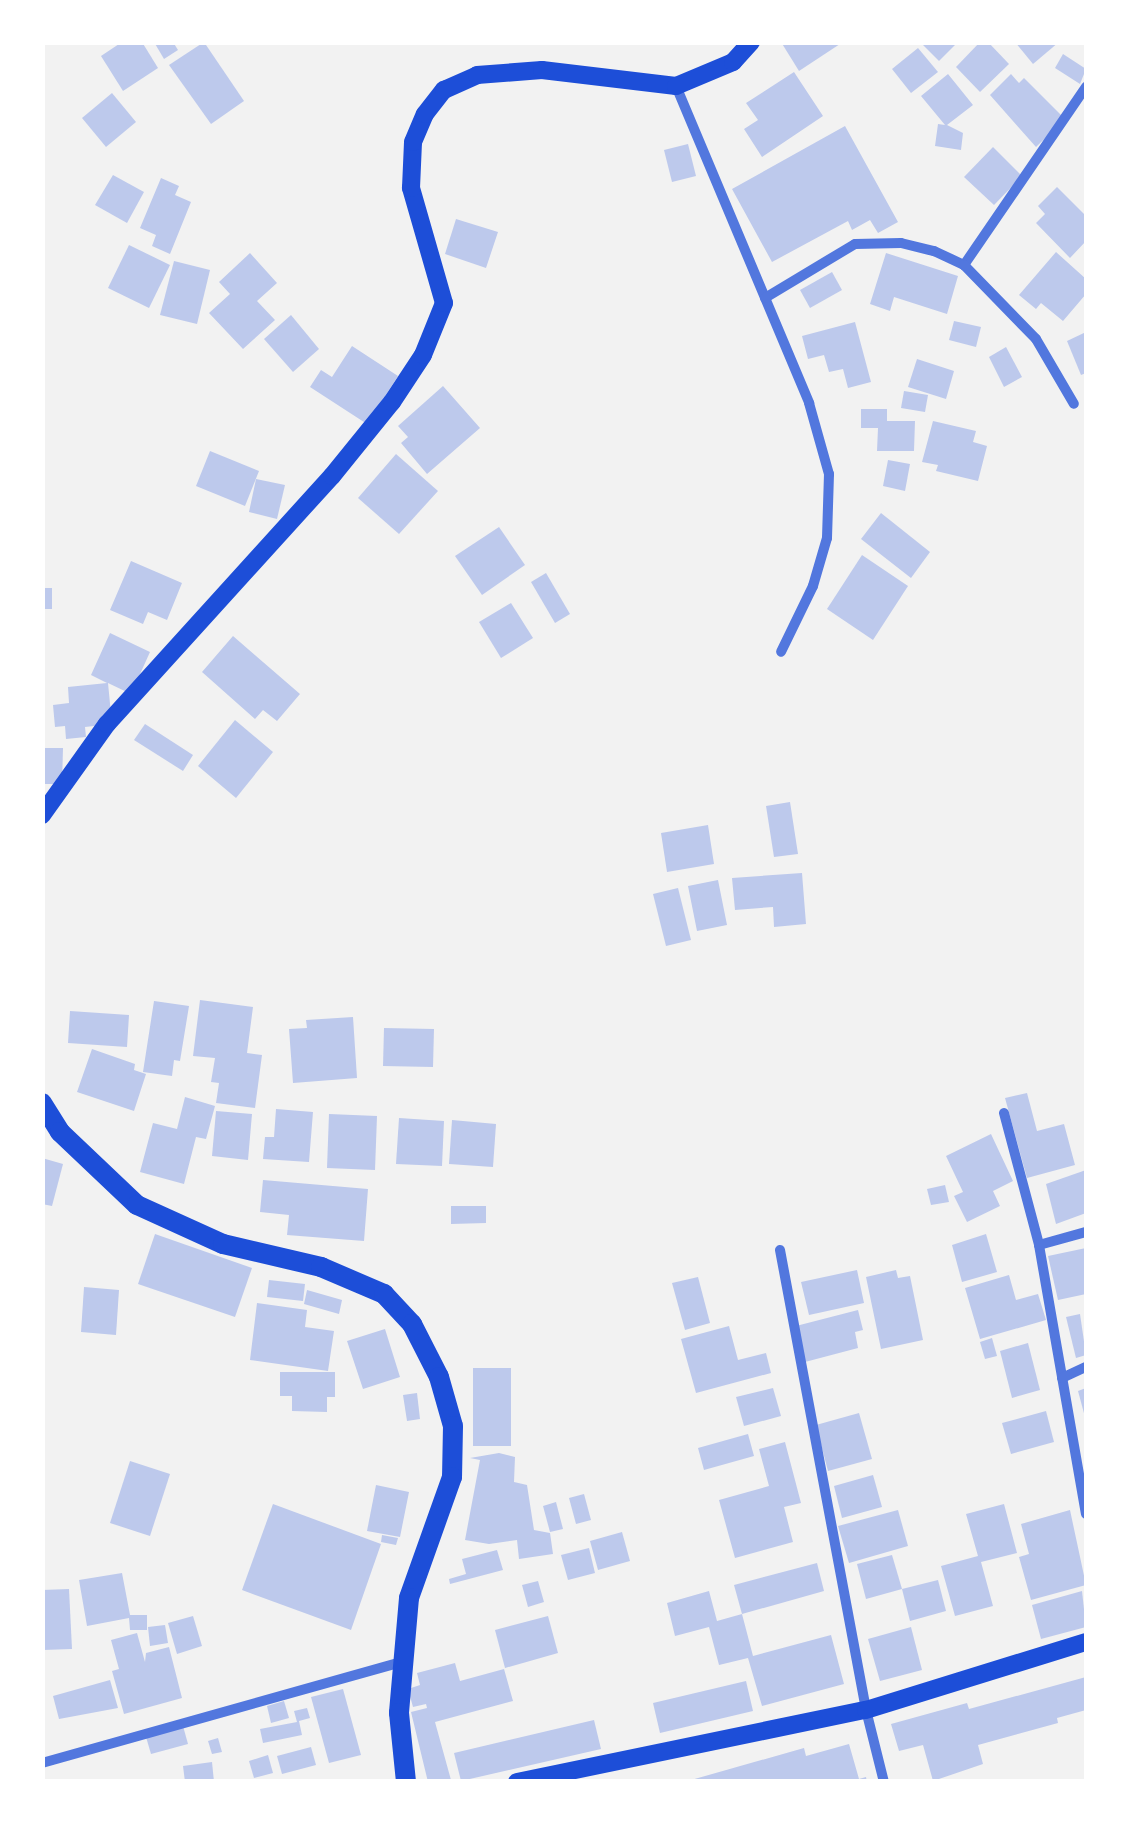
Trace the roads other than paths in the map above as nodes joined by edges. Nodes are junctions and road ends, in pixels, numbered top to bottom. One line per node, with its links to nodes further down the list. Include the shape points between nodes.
1 (751, 42): 2 (main road, via 733,62)
2 (676, 86): 5 (street); 8 (main road, via 542,70 478,75 444,90 412,142 411,188 444,304 424,355 332,476 108,724)
3 (1086, 87): 4 (street)
4 (964, 265): 5 (street, via 934,251 871,241); 6 (street, via 1036,339)
5 (765, 298): 7 (street, via 809,402 829,474 827,538)
6 (1074, 404)
7 (781, 652)
8 (42, 815)
9 (42, 1103): 18 (main road, via 60,1132 138,1204 224,1244 337,1274 384,1294 412,1324 439,1377 453,1426 452,1477 409,1598)
10 (1004, 1113): 12 (street)
11 (1086, 1232): 12 (street)
12 (1039, 1245): 15 (street)
13 (780, 1250): 19 (street)
14 (1086, 1367): 15 (street)
15 (1062, 1378): 16 (street)
16 (1086, 1514)
17 (1086, 1642): 19 (main road)
18 (401, 1662): 20 (street); 21 (main road)
19 (866, 1710): 22 (main road); 23 (street)
20 (42, 1763)
21 (406, 1782)
22 (517, 1782)
23 (884, 1782)

